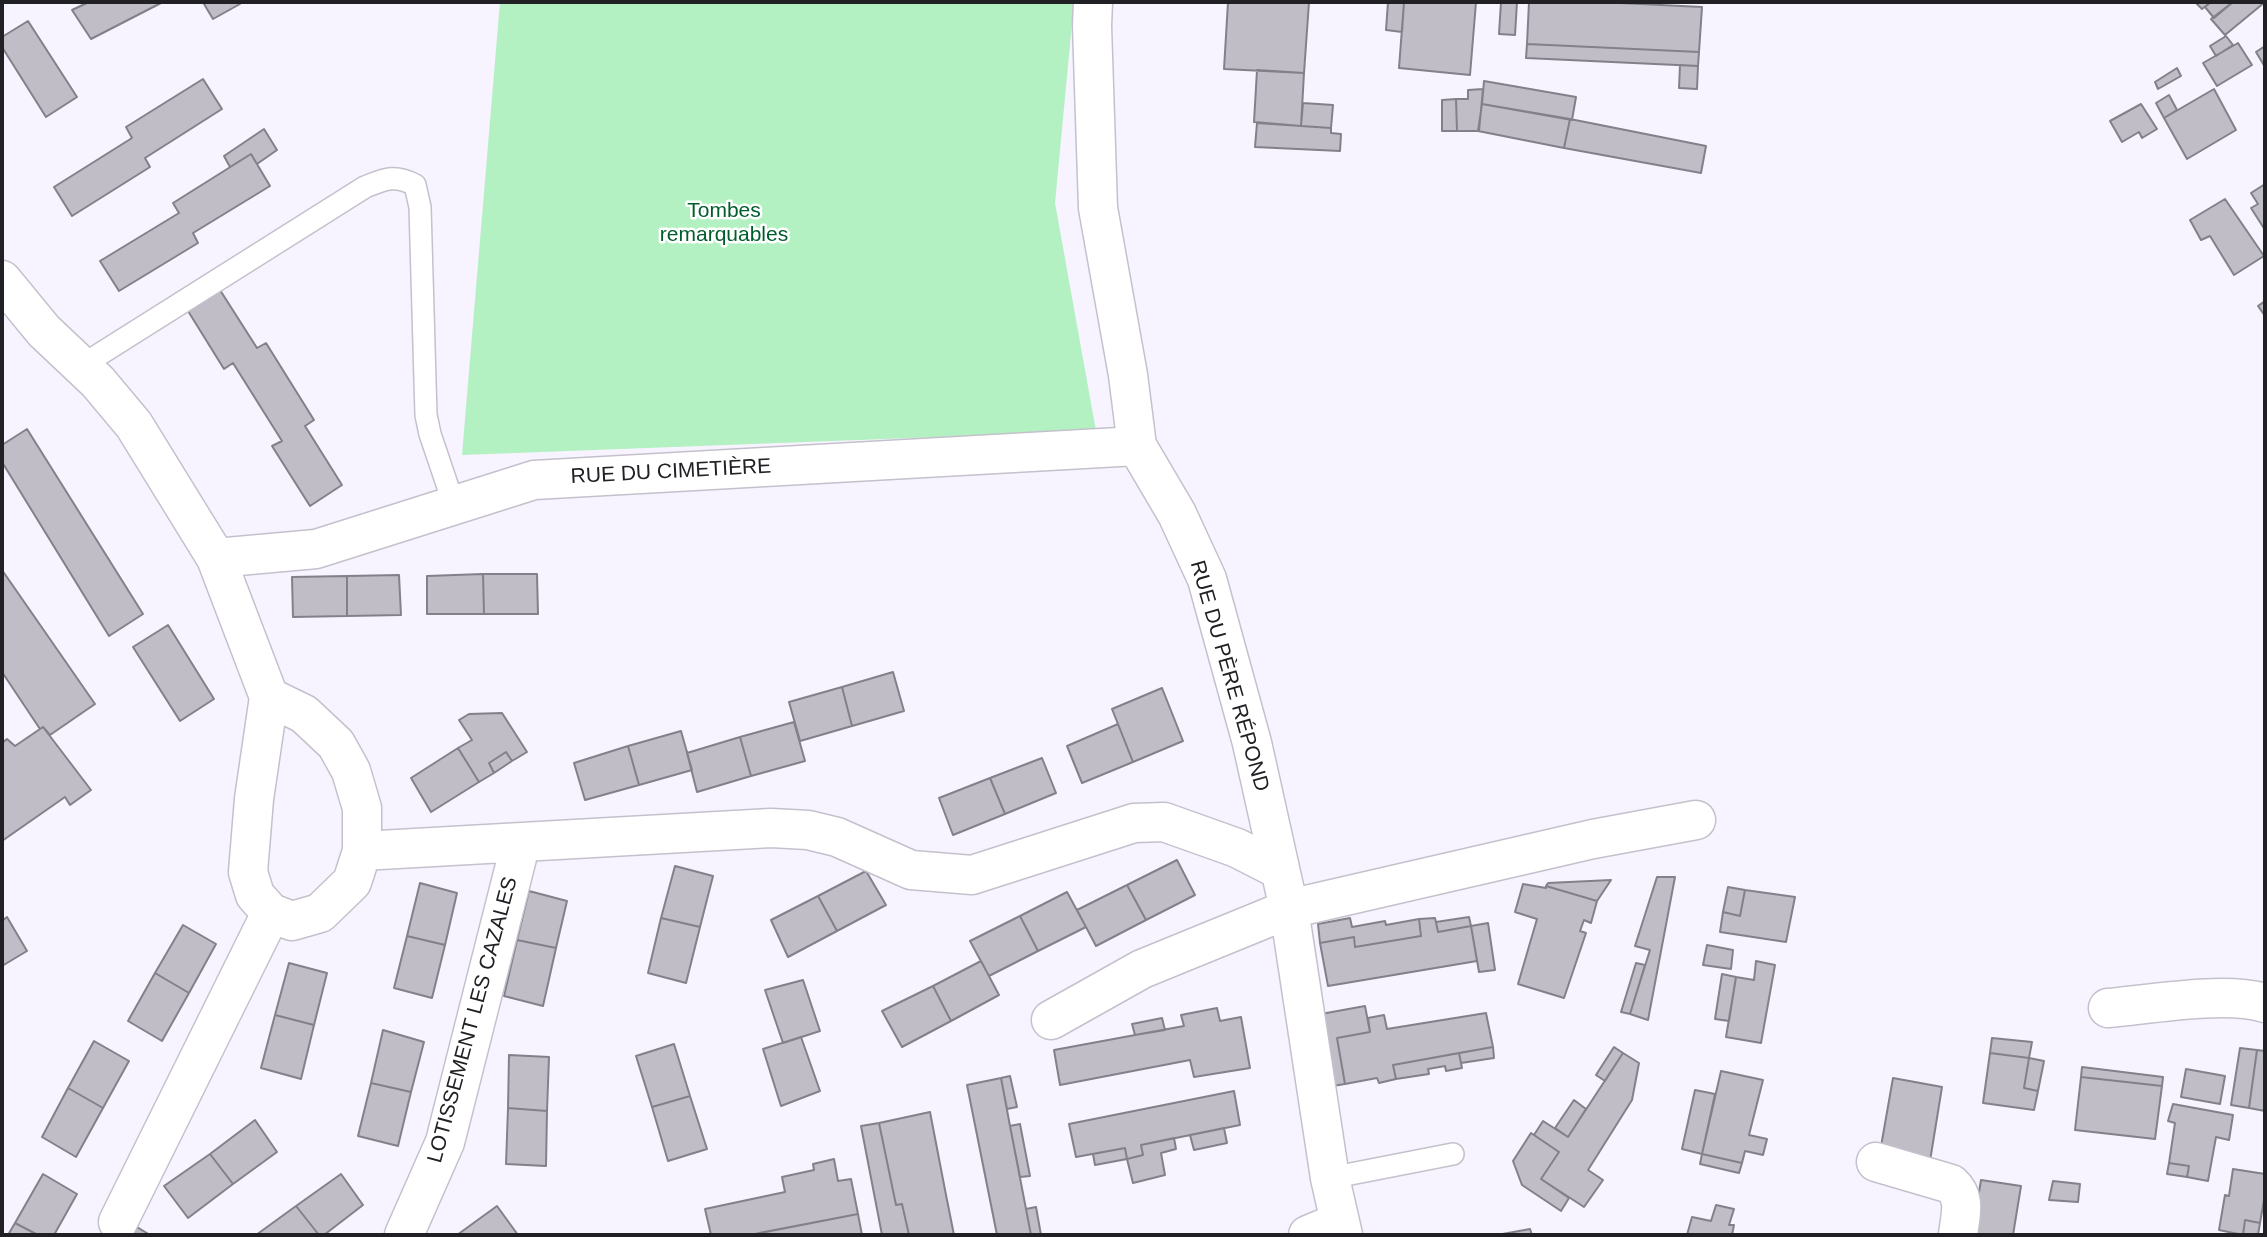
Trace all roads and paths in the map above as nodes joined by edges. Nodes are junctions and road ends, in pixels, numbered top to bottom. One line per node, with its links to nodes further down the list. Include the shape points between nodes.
1 (1093, 2): 4 (street, RUE DU PÈRE RÉPOND, via 1098,208)
2 (2, 279): 3 (street, via 44,331)
3 (82, 366): 5 (lane, via 365,187 401,178 415,185 420,207 426,415); 6 (street, via 134,425)
4 (1137, 446): 5 (street, RUE DU CIMETIÈRE, via 534,480); 11 (street, RUE DU PÈRE RÉPOND, via 1177,514 1207,579 1252,743)
5 (454, 505): 6 (street, RUE DU CIMETIÈRE, via 316,549)
6 (216, 558): 7 (street)
7 (270, 697): 10 (street, via 304,714 335,744 351,771 362,808); 13 (street, via 248,872 255,895)
8 (1696, 820): 12 (street)
9 (521, 842): 10 (street, LOTISSEMENT LES CAZALES); 11 (street, LOTISSEMENT LES CAZALES, via 783,828 837,837 911,870 972,875 1134,823 1164,822 1237,848); 22 (street, LOTISSEMENT LES CAZALES, via 444,1142)
10 (362, 852): 13 (street, via 352,882 320,913 292,921)
11 (1280, 870): 12 (street, RUE DU PÈRE RÉPOND)
12 (1289, 909): 16 (street, via 1142,969); 19 (street, RUE DU PÈRE RÉPOND)
13 (271, 913): 20 (street)
14 (2265, 1003): 15 (street, via 2224,998)
15 (2108, 1008)
16 (1051, 1020)
17 (1453, 1154): 19 (lane)
18 (1876, 1162): 23 (street, via 1958,1190 1962,1202)
19 (1330, 1178): 21 (street, RUE DU PÈRE RÉPOND)
20 (118, 1222)
21 (1330, 1231)
22 (404, 1235)
23 (1958, 1235)

